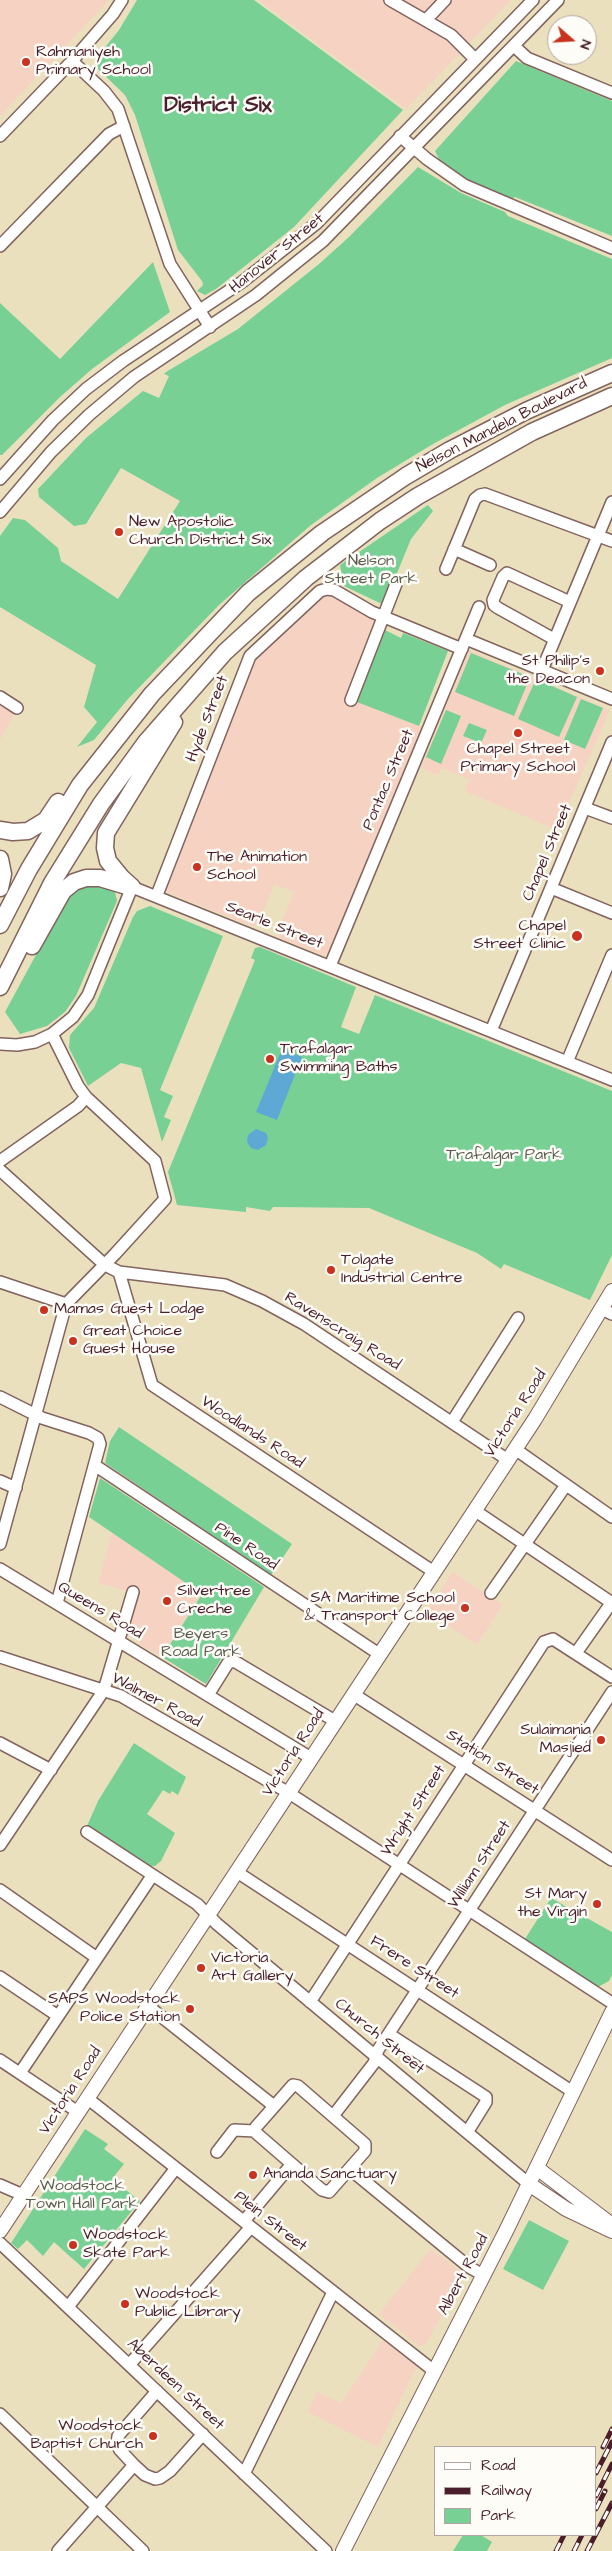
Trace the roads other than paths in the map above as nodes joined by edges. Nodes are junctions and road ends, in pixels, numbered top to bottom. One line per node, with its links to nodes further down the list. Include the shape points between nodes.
1 (122, 0): 9 (street)
2 (390, 0): 6 (street)
3 (445, 0): 6 (street)
4 (533, 0): 8 (street, Hanover Street)
5 (558, 0): 7 (street, Hanover Street)
6 (426, 20): 8 (street, via 451,35)
7 (514, 46): 10 (street, via 528,58); 14 (street, Hanover Street)
8 (475, 59): 13 (street, Hanover Street)
9 (72, 61): 11 (street, via 114,103); 12 (street)
10 (612, 92)
11 (124, 126): 15 (street, via 109,134); 17 (street, via 170,264)
12 (0, 136)
13 (400, 136): 14 (street); 17 (street, Hanover Street, via 317,223 242,282)
14 (414, 149): 16 (street, via 464,185); 18 (street, Hanover Street, via 323,241)
15 (0, 246)
16 (612, 248)
17 (199, 310): 18 (street); 21 (street, Hanover Street, via 86,389)
18 (210, 327): 22 (street, Hanover Street, via 134,377 50,452)
19 (612, 372): 39 (highway, Nelson Mandela Boulevard, via 526,410 450,450 322,533 248,593)
20 (612, 396): 37 (highway, Nelson Mandela Boulevard, via 532,432 380,521 306,578)
21 (1, 475): 22 (street)
22 (18, 489): 23 (street, Hanover Street)
23 (4, 498): 25 (street, Hanover Street)
24 (612, 502): 26 (street)
25 (0, 512)
26 (598, 536): 27 (street); 28 (street, via 480,494 474,499); 32 (street)
27 (612, 542)
28 (454, 550): 29 (street); 30 (street)
29 (490, 565)
30 (446, 569)
31 (396, 584): 34 (street)
32 (570, 602): 35 (street); 35 (street, via 507,573 493,600 494,605)
33 (479, 607): 36 (street, Pontac Street)
34 (384, 616): 36 (street); 42 (street); 52 (street, Hyde Street, via 328,588 320,591 250,656)
35 (554, 639): 38 (street)
36 (464, 644): 38 (street); 56 (street, Pontac Street)
37 (225, 652): 49 (highway, via 172,725 106,833 108,861); 57 (highway, Nelson Mandela Boulevard, via 146,742 101,804 52,883)
38 (542, 670): 41 (street)
39 (152, 694): 47 (highway, via 119,721 76,775 46,820 28,831); 54 (highway, Nelson Mandela Boulevard, via 80,785 29,869)
40 (0, 697): 43 (street)
41 (612, 699)
42 (351, 700)
43 (17, 708)
44 (612, 742): 45 (street, Chapel Street)
45 (585, 808): 46 (street); 51 (street, Chapel Street)
46 (612, 818)
47 (0, 830)
48 (0, 859): 50 (highway, via 3,874)
49 (132, 887): 52 (street, Searle Street); 58 (highway, via 100,878 86,878 63,891); 60 (street, via 82,1005 64,1026)
50 (0, 888)
51 (551, 888): 53 (street); 59 (street, Chapel Street)
52 (157, 895): 56 (street, Searle Street)
53 (612, 913)
54 (0, 925)
55 (612, 955): 62 (street)
56 (330, 966): 59 (street, Searle Street)
57 (0, 987)
58 (0, 1002)
59 (491, 1031): 62 (street, Searle Street)
60 (52, 1034): 61 (street, via 35,1042); 64 (street)
61 (0, 1044)
62 (568, 1062): 63 (street, Searle Street)
63 (612, 1080)
64 (86, 1097): 65 (street); 67 (street, via 155,1161 164,1197 159,1207)
65 (0, 1161)
66 (0, 1170): 67 (street, Ravenscraig Road)
67 (105, 1265): 68 (street, Ravenscraig Road); 71 (street)
68 (120, 1272): 76 (street, Ravenscraig Road, via 225,1285 262,1301 304,1324); 87 (street, Woodlands Road, via 152,1385)
69 (0, 1282): 71 (street)
70 (612, 1291): 72 (main road, Victoria Road)
71 (66, 1304): 75 (street)
72 (607, 1311): 77 (main road, Victoria Road)
73 (518, 1318): 76 (street)
74 (0, 1397): 75 (street)
75 (36, 1415): 78 (street, via 98,1438); 81 (street)
76 (452, 1422): 77 (street, Ravenscraig Road)
77 (512, 1454): 80 (street, Ravenscraig Road); 82 (main road, Victoria Road)
78 (96, 1466): 91 (street); 94 (street, Pine Road)
79 (0, 1481): 81 (street)
80 (566, 1485): 83 (street, Ravenscraig Road); 85 (street)
81 (16, 1488): 84 (street)
82 (474, 1510): 85 (street); 87 (main road, Victoria Road)
83 (612, 1517)
84 (0, 1544)
85 (524, 1544): 89 (street); 90 (street)
86 (0, 1569): 91 (street, Queens Road)
87 (434, 1572): 94 (main road, Victoria Road)
88 (133, 1592): 92 (street)
89 (491, 1594)
90 (612, 1602): 93 (street)
91 (57, 1603): 92 (street, Queens Road)
92 (119, 1641): 97 (street); 100 (street, Queens Road)
93 (576, 1653): 96 (street); 104 (street, Wright Street, via 548,1639)
94 (379, 1654): 99 (main road, Victoria Road)
95 (0, 1657): 97 (street, Walmer Road)
96 (612, 1677)
97 (104, 1690): 105 (street); 106 (street, Walmer Road, via 121,1696)
98 (612, 1692): 107 (street, William Street)
99 (353, 1694): 101 (main road, Victoria Road); 104 (street, Station Street)
100 (208, 1695): 101 (street, via 228,1663 236,1661); 103 (street, Queens Road)
101 (335, 1721): 103 (main road, Victoria Road)
102 (0, 1743): 105 (street)
103 (311, 1758): 106 (main road, Victoria Road)
104 (464, 1764): 107 (street, Station Street); 111 (street, Wright Street)
105 (51, 1770): 109 (street)
106 (289, 1792): 111 (street, Walmer Road); 112 (main road, Victoria Road)
107 (536, 1810): 110 (street, Station Street); 115 (street, William Street)
108 (87, 1832): 113 (street, Church Street)
109 (0, 1845)
110 (612, 1860)
111 (399, 1864): 115 (street, Walmer Road); 117 (street, Wright Street)
112 (236, 1872): 116 (main road, Victoria Road); 117 (street, Frere Street)
113 (152, 1876): 116 (street, Church Street, via 197,1904); 118 (street)
114 (0, 1890): 118 (street)
115 (470, 1911): 120 (street, William Street); 122 (street, Walmer Road)
116 (207, 1915): 121 (street, Church Street); 123 (main road, Victoria Road)
117 (347, 1944): 120 (street, Frere Street); 121 (street, Wright Street)
118 (97, 1958): 125 (street)
119 (0, 1977): 125 (street)
120 (417, 1990): 126 (street, William Street); 130 (street, Frere Street)
121 (310, 2002): 127 (street, Church Street)
122 (612, 2003)
123 (148, 2006): 131 (main road, Victoria Road); 132 (street)
124 (612, 2012): 130 (main road, Albert Road)
125 (58, 2016): 129 (street)
126 (388, 2034): 127 (street, William Street); 136 (street, via 486,2097)
127 (376, 2056): 134 (street, William Street, via 374,2063); 136 (street, Church Street)
128 (0, 2060): 129 (street)
129 (20, 2073): 133 (street)
130 (573, 2092): 140 (main road, Albert Road)
131 (87, 2098): 133 (main road, Victoria Road); 139 (street, Plein Street)
132 (274, 2106): 134 (street, via 289,2087 296,2085); 135 (street)
133 (78, 2112): 144 (main road, Victoria Road)
134 (332, 2116): 141 (street, via 366,2144 365,2151)
135 (255, 2131): 137 (street, via 234,2130); 138 (street)
136 (468, 2131): 142 (street, Church Street)
137 (217, 2152)
138 (292, 2165): 141 (street, via 322,2190 329,2192); 145 (street)
139 (176, 2168): 145 (street, Plein Street); 152 (street)
140 (536, 2168): 142 (main road, Albert Road); 146 (main road)
141 (351, 2170): 150 (street)
142 (530, 2184): 148 (main road, via 566,2209); 150 (main road, Albert Road)
143 (0, 2185): 144 (street)
144 (23, 2195): 147 (main road, Victoria Road)
145 (247, 2224): 151 (street, Plein Street); 153 (street)
146 (612, 2224)
147 (0, 2231)
148 (612, 2231)
149 (0, 2243): 152 (street, Aberdeen Street)
150 (483, 2275): 154 (main road, Albert Road)
151 (333, 2292): 154 (street, Plein Street); 159 (street)
152 (68, 2307): 153 (street, Aberdeen Street)
153 (129, 2365): 155 (street, Aberdeen Street)
154 (434, 2371): 164 (main road, Albert Road)
155 (157, 2391): 157 (street, Aberdeen Street); 158 (street, via 118,2436 120,2450)
156 (0, 2414): 160 (street)
157 (203, 2434): 158 (street, via 160,2478 145,2475); 159 (street, Aberdeen Street)
158 (134, 2465): 160 (street)
159 (244, 2474): 163 (street, Aberdeen Street)
160 (97, 2507): 161 (street); 162 (street)
161 (58, 2551)
162 (143, 2551)
163 (326, 2551)
164 (342, 2551)

